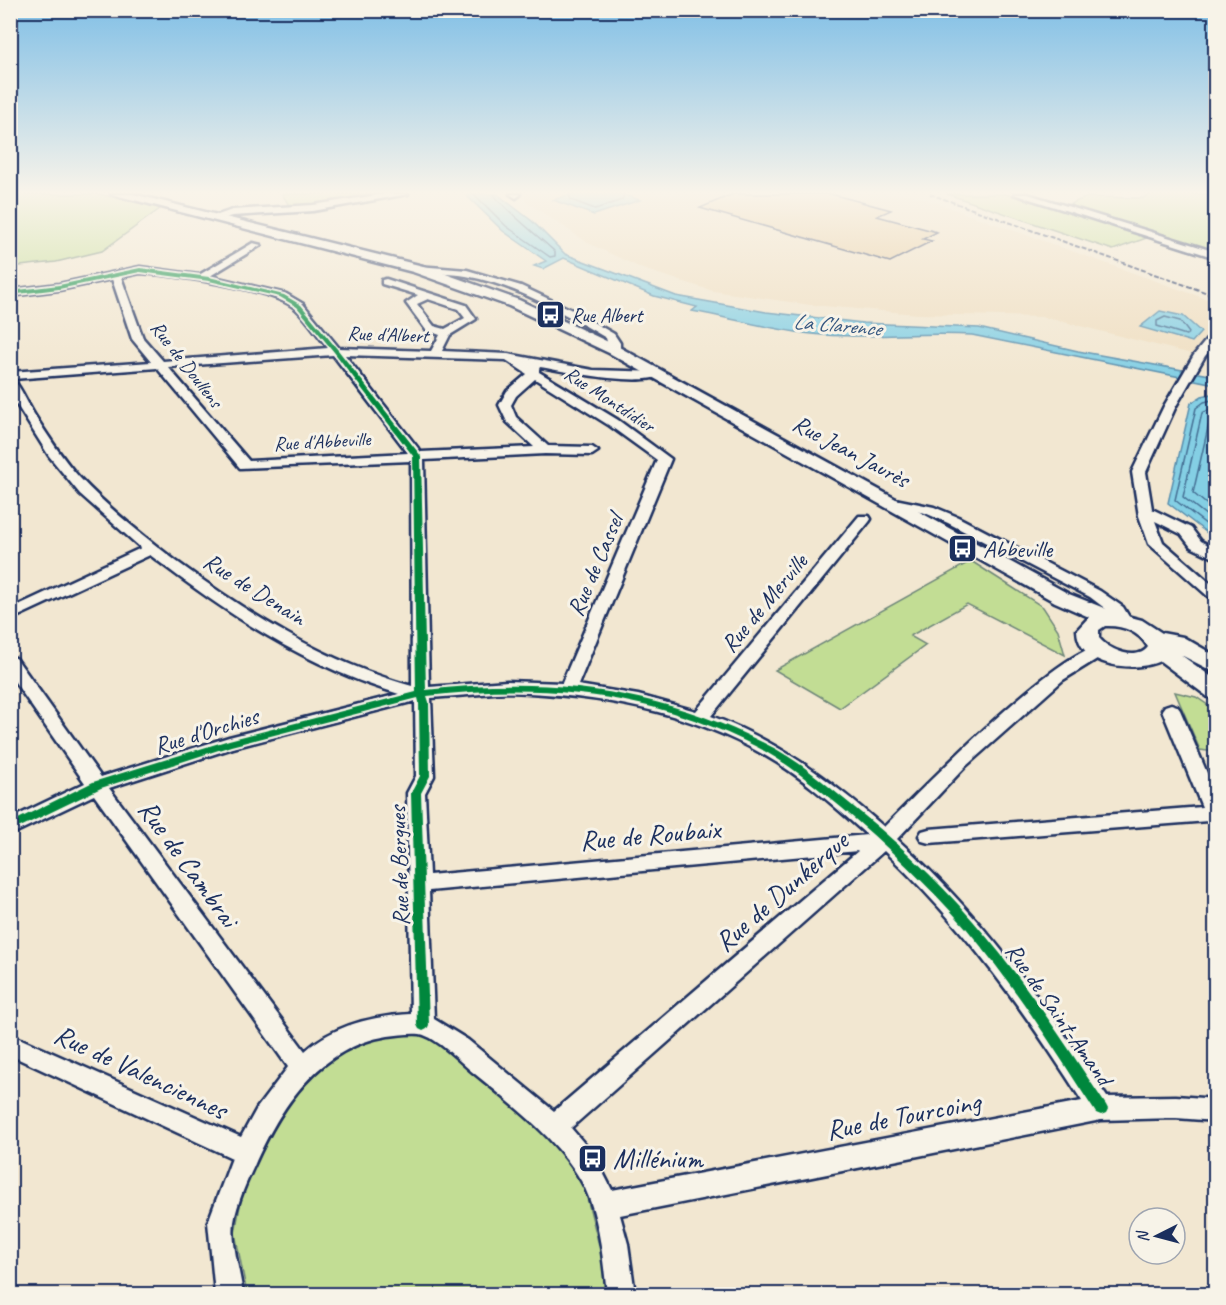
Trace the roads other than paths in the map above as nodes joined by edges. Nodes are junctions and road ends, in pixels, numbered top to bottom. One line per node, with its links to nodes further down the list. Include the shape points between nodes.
1 (239, 255): 4 (street)
2 (362, 255): 16 (main road, Rue Jean Jaurès, via 418,269 514,303)
3 (116, 276): 4 (street, via 140,270); 6 (street); 14 (street, Rue de Doullens, via 138,339)
4 (200, 278): 10 (street, via 282,296 299,306)
5 (386, 282): 7 (street)
6 (10, 293)
7 (427, 295): 8 (street, via 411,303 430,328); 8 (street, via 462,307 471,319)
8 (446, 333): 11 (street)
9 (1215, 335): 25 (street, via 1170,406 1139,472)
10 (336, 351): 11 (street, Rue d'Albert); 14 (street, Rue d'Albert); 21 (street)
11 (435, 354): 12 (street, Rue d'Albert)
12 (508, 357): 13 (street, Rue d'Albert); 15 (street, Rue Montdidier)
13 (546, 363): 15 (street, Rue Montdidier, via 533,368); 16 (street, Rue d'Albert, via 593,373)
14 (158, 364): 17 (street, Rue d'Albert); 23 (street, Rue de Doullens)
15 (534, 374): 19 (street, via 511,394 505,405 511,419); 22 (street, Rue Montdidier)
16 (656, 374): 24 (main road, Rue Jean Jaurès)
17 (10, 376)
18 (10, 382): 27 (street, Rue de Denain, via 34,427 84,490)
19 (545, 450): 20 (street, Rue d'Abbeville); 21 (street, Rue d'Abbeville)
20 (592, 452)
21 (417, 456): 23 (street, Rue d'Abbeville); 41 (street, Rue de Bergues)
22 (664, 459): 39 (street, Rue de Cassel)
23 (245, 465)
24 (890, 502): 30 (main road, Rue Jean Jaurès); 32 (street, via 929,510 973,530 1095,594 1117,609)
25 (1145, 511): 28 (street, via 1186,531); 29 (street, via 1156,544)
26 (864, 519): 43 (street, Rue de Merville)
27 (151, 549): 31 (street); 41 (street, Rue de Denain, via 218,598 288,640 345,670)
28 (1215, 555)
29 (1215, 596)
30 (1062, 598): 32 (main road, Rue Jean Jaurès); 33 (main road, Rue Jean Jaurès)
31 (10, 615)
32 (1118, 620): 33 (main road, via 1097,622); 34 (main road, Rue Jean Jaurès, via 1140,626)
33 (1089, 629): 35 (main road, Rue Jean Jaurès, via 1089,640)
34 (1157, 643): 36 (main road, via 1155,655); 38 (main road, via 1175,642); 40 (main road)
35 (1099, 650): 36 (main road, via 1119,659); 48 (street, Rue de Dunkerque, via 1057,676 958,762)
36 (1140, 661): 40 (main road)
37 (10, 662): 44 (street, Rue de Cambrai)
38 (1215, 666)
39 (568, 689): 41 (street, Rue de Saint-Amand, via 507,686); 43 (street, Rue de Saint-Amand)
40 (1215, 692)
41 (421, 694): 44 (street, Rue d'Orchies, via 229,743); 49 (street, Rue de Bergues, via 425,776 417,793)
42 (1171, 710): 45 (street)
43 (700, 718): 48 (street, Rue de Saint-Amand, via 761,745 806,772)
44 (97, 785): 46 (street, Rue d'Orchies); 52 (street, Rue de Cambrai)
45 (1215, 815): 47 (street)
46 (10, 828)
47 (929, 836)
48 (885, 839): 49 (street, Rue de Roubaix); 53 (street, Rue de Saint-Amand, via 983,941 1041,1018); 55 (street, Rue de Dunkerque)
49 (420, 884): 50 (street, Rue de Bergues)
50 (423, 1025): 52 (street, via 381,1026 341,1038); 55 (street, via 490,1072)
51 (10, 1044): 56 (street, Rue de Valenciennes)
52 (302, 1067): 56 (street, via 271,1105)
53 (1101, 1109): 54 (street, Rue de Tourcoing); 57 (street, Rue de Tourcoing)
54 (1215, 1110)
55 (553, 1128): 57 (street, via 585,1164)
56 (247, 1152): 58 (street, via 221,1222)
57 (604, 1205): 59 (street)
58 (229, 1294)
59 (621, 1294)

